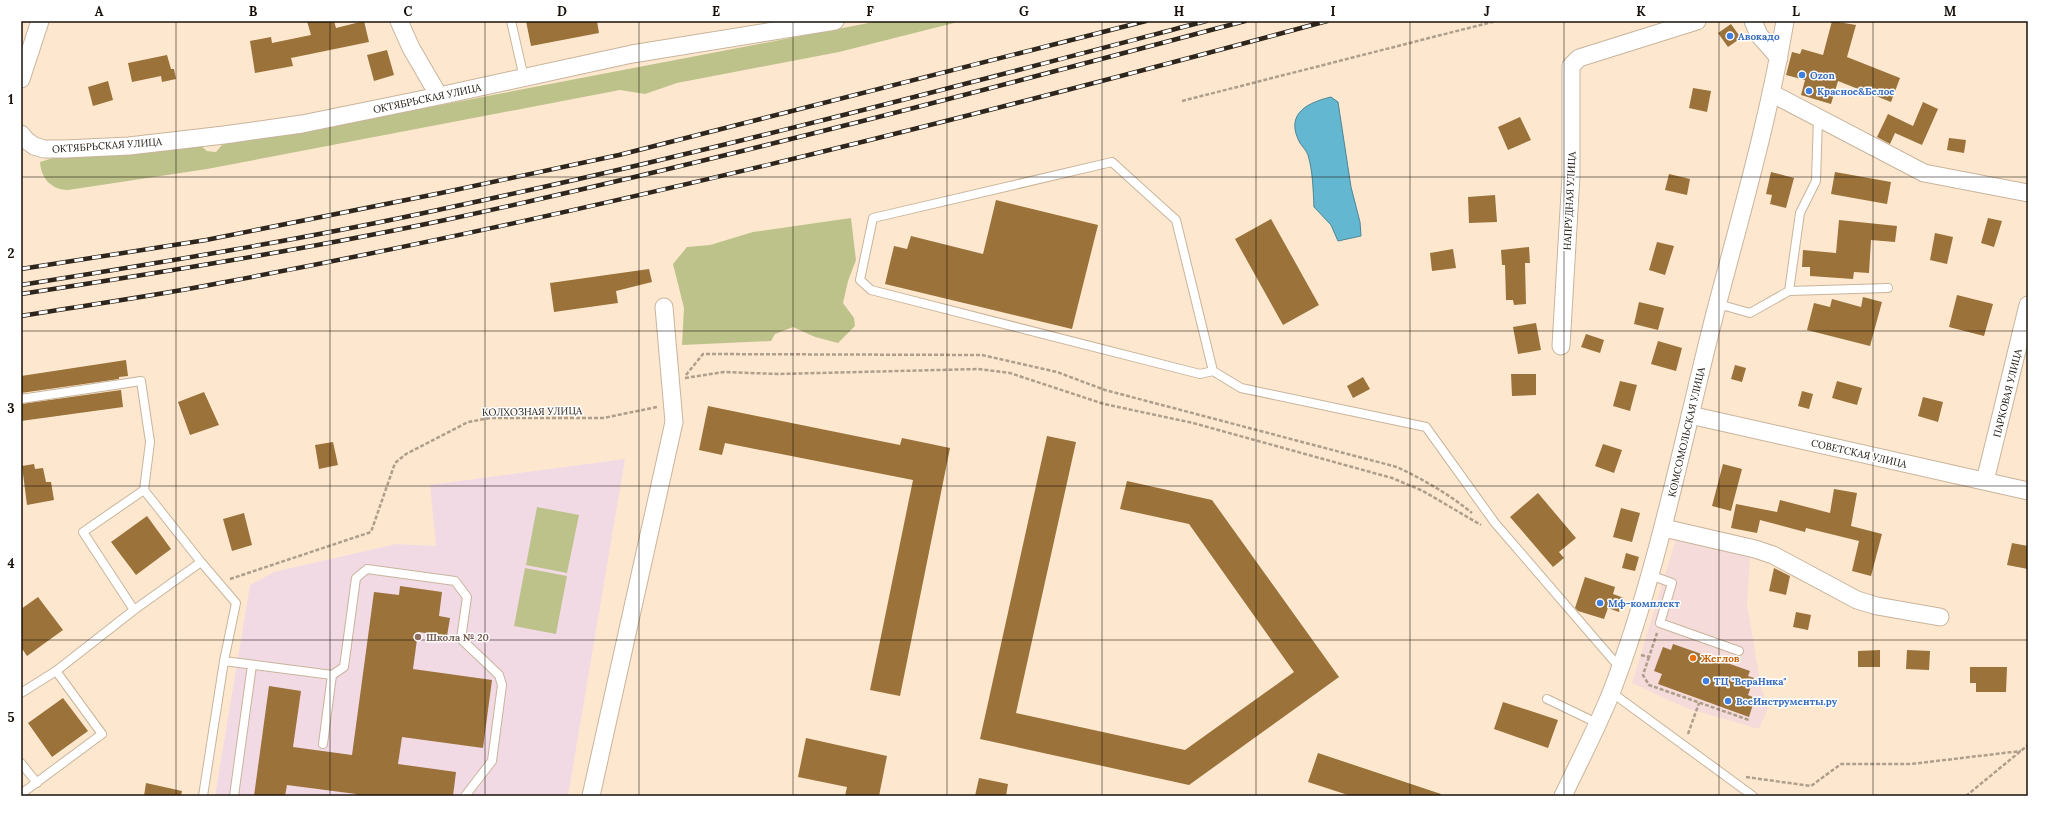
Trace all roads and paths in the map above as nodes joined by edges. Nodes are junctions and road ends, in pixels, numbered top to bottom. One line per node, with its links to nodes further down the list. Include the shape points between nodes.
1 (40, 21): 11 (street)
2 (398, 21): 13 (street)
3 (511, 21): 10 (lane)
4 (835, 21): 10 (street, ОКТЯБРЬСКАЯ УЛИЦА, via 632,54)
5 (1496, 21): 14 (path)
6 (1697, 21): 23 (street, НАПРУДНАЯ УЛИЦА, via 1578,58 1571,66 1571,176)
7 (1753, 21): 9 (street, via 1760,35)
8 (1785, 21): 9 (street, КОМСОМОЛЬСКАЯ УЛИЦА)
9 (1779, 58): 12 (street, КОМСОМОЛЬСКАЯ УЛИЦА)
10 (524, 78): 13 (street, ОКТЯБРЬСКАЯ УЛИЦА)
11 (21, 79)
12 (1771, 92): 15 (street); 20 (street, КОМСОМОЛЬСКАЯ УЛИЦА)
13 (439, 96): 16 (street, ОКТЯБРЬСКАЯ УЛИЦА, via 302,124 129,146 44,149 30,143)
14 (1182, 102)
15 (1818, 117): 17 (street, via 1924,173); 19 (lane, via 1816,181 1800,213)
16 (21, 134)
17 (2028, 193)
18 (1888, 288): 19 (lane)
19 (1789, 291): 20 (lane, via 1750,313)
20 (1718, 304): 28 (street, КОМСОМОЛЬСКАЯ УЛИЦА)
21 (2028, 304): 29 (street, ПАРКОВАЯ УЛИЦА)
22 (664, 307): 26 (street)
23 (1561, 346)
24 (1213, 371): 24 (lane, via 1176,220 1112,162 874,218 860,280 871,290 1200,374); 46 (lane, via 1241,388 1426,427 1495,523)
25 (684, 378): 26 (path); 32 (path, via 703,354 982,354 1057,372 1105,390 1397,467 1428,482); 33 (path, via 724,372 778,374 978,369 1010,373 1104,404 1193,423 1392,478 1423,491)
26 (672, 398): 37 (path, КОЛХОЗНАЯ УЛИЦА, via 603,418 490,418 468,422 406,454 395,463 371,532); 67 (street, via 674,422)
27 (21, 399): 30 (lane, via 141,381 150,442)
28 (1690, 415): 29 (street, СОВЕТСКАЯ УЛИЦА); 34 (street, КОМСОМОЛЬСКАЯ УЛИЦА)
29 (1985, 481): 31 (street, СОВЕТСКАЯ УЛИЦА)
30 (144, 490): 35 (lane); 38 (lane, via 83,532)
31 (2028, 492)
32 (1477, 516)
33 (1486, 527)
34 (1664, 528): 36 (street, КОМСОМОЛЬСКАЯ УЛИЦА); 39 (street, via 1773,555 1857,600)
35 (201, 562): 37 (lane); 38 (lane)
36 (1650, 575): 40 (lane, via 1672,583); 41 (street, КОМСОМОЛЬСКАЯ УЛИЦА)
37 (219, 583): 44 (lane, via 236,603)
38 (134, 610): 47 (lane)
39 (1940, 617)
40 (1660, 623): 42 (lane); 43 (path)
41 (1626, 650): 43 (path); 46 (street, КОМСОМОЛЬСКАЯ УЛИЦА)
42 (1739, 651)
43 (1649, 657): 53 (path, via 1643,675 1649,685)
44 (224, 661): 45 (lane); 64 (lane)
45 (252, 664): 48 (lane); 65 (lane)
46 (1620, 668): 51 (street, КОМСОМОЛЬСКАЯ УЛИЦА)
47 (56, 671): 50 (lane); 62 (lane, via 102,734)
48 (332, 675): 56 (lane); 66 (lane, via 344,667 356,578 368,569 455,581 467,597 461,639 499,675 502,685 492,761)
49 (21, 682): 50 (lane)
50 (24, 692)
51 (1611, 692): 55 (street, КОМСОМОЛЬСКАЯ УЛИЦА); 57 (lane)
52 (1547, 699): 55 (lane)
53 (1700, 703): 54 (path); 57 (path)
54 (1749, 720)
55 (1597, 723): 68 (street, КОМСОМОЛЬСКАЯ УЛИЦА)
56 (323, 744)
57 (1683, 745): 61 (lane)
58 (2028, 745): 59 (path)
59 (2020, 751): 61 (path, via 1911,764 1841,764 1811,786); 70 (path)
60 (21, 763): 62 (lane)
61 (1722, 773): 69 (lane)
62 (37, 783): 63 (lane)
63 (21, 794)
64 (203, 796)
65 (234, 796)
66 (465, 796)
67 (591, 796)
68 (1563, 796)
69 (1753, 796)
70 (1966, 796)

